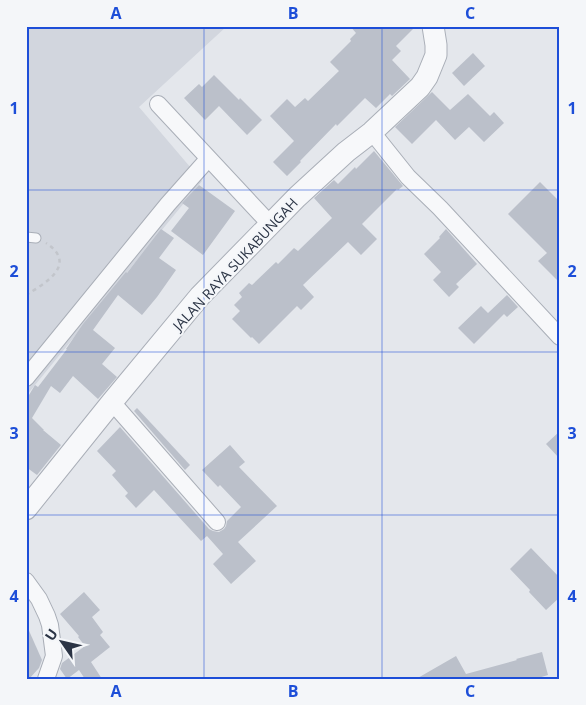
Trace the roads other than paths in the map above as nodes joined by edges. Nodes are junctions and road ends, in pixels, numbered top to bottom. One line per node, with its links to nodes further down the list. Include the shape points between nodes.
1 (432, 26): 3 (street, JALAN RAYA SUKABUNGAH, via 436,56 427,78)
2 (158, 104): 4 (street)
3 (372, 132): 5 (street, JALAN RAYA SUKABUNGAH, via 346,152); 6 (street, via 408,177)
4 (208, 159): 5 (street); 7 (street)
5 (270, 224): 8 (street, JALAN RAYA SUKABUNGAH, via 200,296)
6 (560, 337)
7 (26, 378)
8 (112, 402): 9 (street, JALAN RAYA SUKABUNGAH); 10 (street)
9 (26, 509)
10 (217, 522)
11 (26, 581): 12 (street, via 50,625 54,656)
12 (46, 679)

